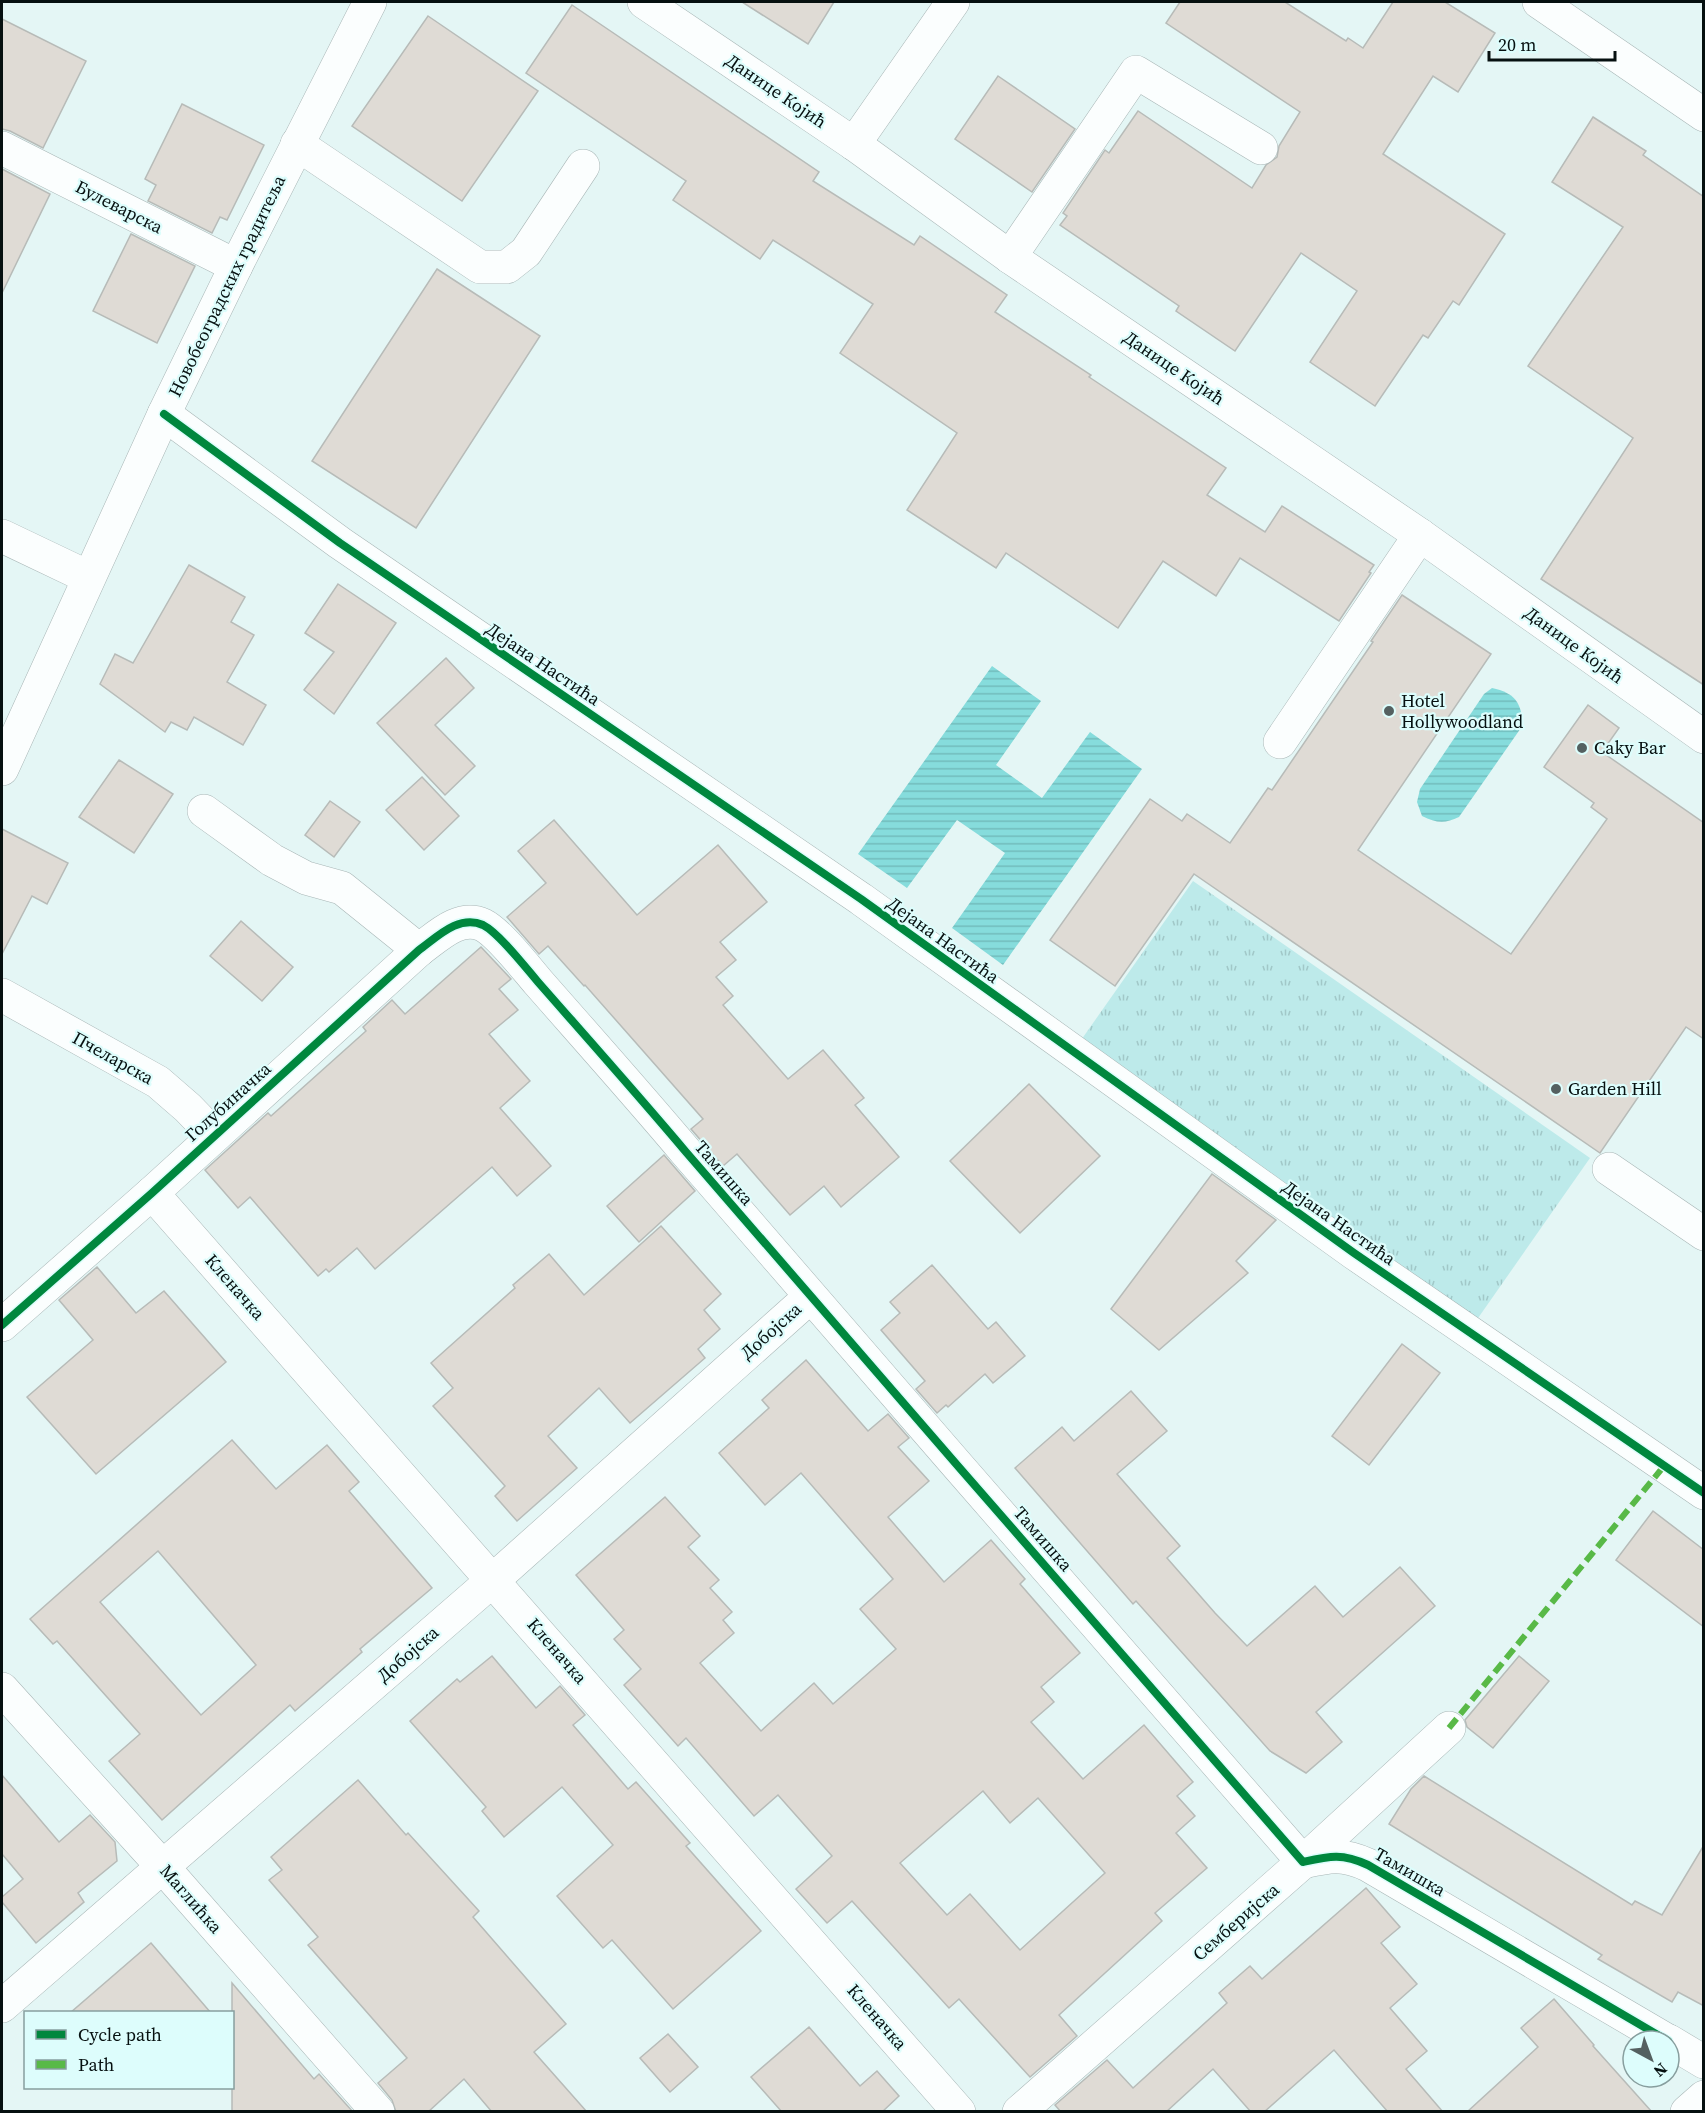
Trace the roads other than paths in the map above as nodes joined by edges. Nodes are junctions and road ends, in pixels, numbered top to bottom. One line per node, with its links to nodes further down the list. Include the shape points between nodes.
1 (370, 2): 6 (street, Новобеоградских градитеља)
2 (644, 2): 7 (street, Данице Којић)
3 (953, 2): 7 (street)
4 (1539, 2): 5 (street)
5 (1704, 115)
6 (297, 144): 10 (street, via 480,267 507,267 526,252); 12 (street, Новобеоградских градитеља)
7 (854, 144): 11 (street, Данице Којић)
8 (2, 148): 12 (street, Булеварска)
9 (1261, 148): 11 (street, via 1136,72)
10 (583, 166)
11 (1010, 257): 14 (street, Данице Којић)
12 (236, 266): 13 (street, Новобеоградских градитеља)
13 (164, 414): 16 (street, Новобеоградских градитеља); 30 (street, Дејана Настића, via 340,543 861,899 1354,1253)
14 (1420, 535): 17 (street, Данице Којић); 18 (street)
15 (2, 536): 16 (street)
16 (88, 577): 19 (street, Новобеоградских градитеља)
17 (1704, 737)
18 (1280, 742)
19 (2, 770)
20 (204, 811): 22 (street, via 272,860 306,878 342,888)
21 (485, 926): 22 (street, Голубиначка, via 459,923); 28 (street, Тамишка, via 650,1109)
22 (419, 950): 24 (street, Голубиначка)
23 (2, 995): 24 (street, Пчеларска, via 158,1082)
24 (214, 1135): 26 (street, Голубиначка)
25 (1609, 1169): 27 (street)
26 (152, 1193): 29 (street, Голубиначка); 31 (street, Кленачка)
27 (1704, 1234)
28 (810, 1297): 31 (street, Добојска); 34 (street, Тамишка)
29 (2, 1325)
30 (1704, 1493)
31 (493, 1580): 35 (street, Добојска); 42 (street, Кленачка)
32 (2, 1691): 35 (street, Маглићка)
33 (1449, 1728): 34 (street, Семберијска)
34 (1303, 1862): 37 (street, Тамишка, via 1336,1855 1352,1857); 43 (street, Семберијска)
35 (162, 1866): 36 (street, Добојска); 41 (street, Маглићка)
36 (2, 2006)
37 (1648, 2029)
38 (1681, 2048): 39 (street, Тамишка)
39 (1704, 2062)
40 (1704, 2097): 44 (street)
41 (378, 2112)
42 (959, 2112)
43 (1019, 2112)
44 (1688, 2112)

